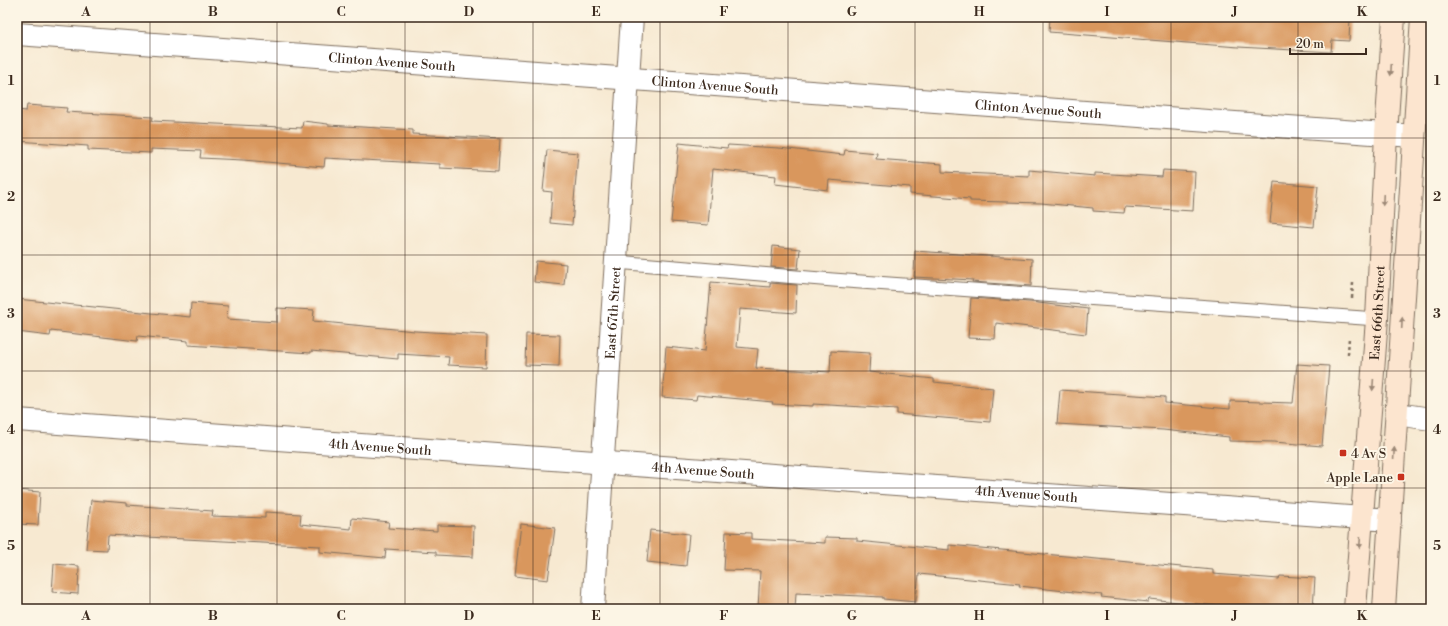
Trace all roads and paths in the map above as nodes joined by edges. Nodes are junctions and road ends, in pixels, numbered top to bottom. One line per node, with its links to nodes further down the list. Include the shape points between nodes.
1 (632, 17): 5 (street, East 67th Street)
2 (1394, 17): 6 (main road, East 66th Street, one-way to 6)
3 (1422, 17): 7 (main road, East 66th Street)
4 (17, 34): 5 (street, Clinton Avenue South)
5 (628, 78): 6 (street, Clinton Avenue South); 8 (street, East 67th Street)
6 (1386, 134): 7 (street, Clinton Avenue South); 9 (main road, East 66th Street, one-way to 9)
7 (1414, 136): 10 (main road, East 66th Street, one-way to 7)
8 (616, 262): 9 (lane); 13 (street, East 67th Street)
9 (1377, 319): 14 (main road, East 66th Street, one-way to 14)
10 (1397, 414): 11 (street); 15 (main road, East 66th Street, one-way to 10)
11 (1431, 419)
12 (17, 420): 13 (street, 4th Avenue South)
13 (603, 462): 14 (street, 4th Avenue South); 16 (street, East 67th Street)
14 (1362, 516): 15 (street, 4th Avenue South); 17 (main road, East 66th Street, one-way to 17)
15 (1390, 520): 18 (main road, East 66th Street)
16 (593, 609)
17 (1355, 609)
18 (1384, 609)

